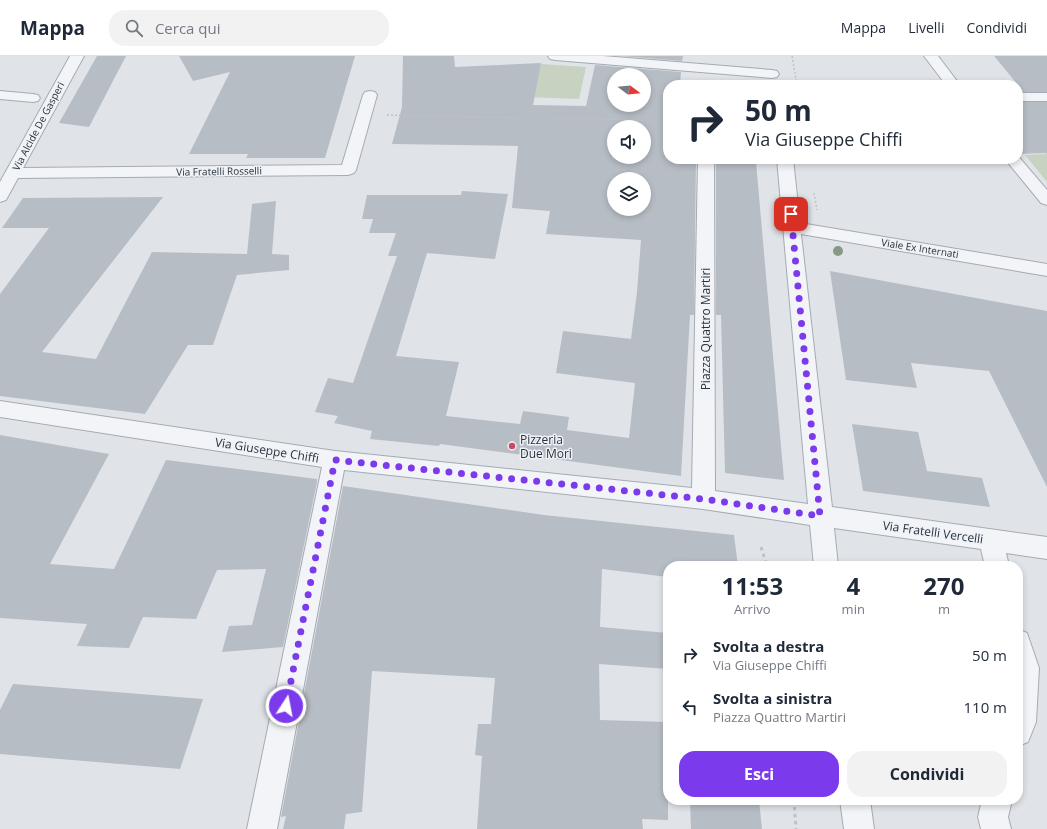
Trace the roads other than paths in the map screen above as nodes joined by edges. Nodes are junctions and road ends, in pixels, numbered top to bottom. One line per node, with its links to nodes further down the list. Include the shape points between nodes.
1 (77, 56): 16 (street, Via Alcide De Gasperi)
2 (556, 56): 4 (street)
3 (931, 56): 7 (street)
4 (707, 69): 5 (street); 6 (street)
5 (772, 74)
6 (707, 80)
7 (949, 80)
8 (0, 95): 12 (street)
9 (370, 95): 16 (street, Via Fratelli Rosselli, via 348,170)
10 (1023, 97): 11 (street)
11 (1047, 97)
12 (33, 98)
13 (706, 164): 23 (street, Piazza Quattro Martiri)
14 (786, 164): 19 (street)
15 (1017, 164): 18 (street)
16 (13, 173): 17 (street, Via Alcide De Gasperi)
17 (0, 197)
18 (1047, 200)
19 (792, 227): 20 (street, Viale Ex Internati); 24 (street)
20 (1047, 270)
21 (0, 409): 22 (street, Via Giuseppe Chiffi)
22 (335, 460): 23 (street, Via Giuseppe Chiffi); 33 (street)
23 (703, 499): 24 (street, Via Giuseppe Chiffi)
24 (820, 516): 25 (street, Via Fratelli Vercelli); 27 (street)
25 (991, 541): 26 (street, Via Fratelli Vercelli); 28 (street)
26 (1047, 548)
27 (825, 561)
28 (996, 561)
29 (1023, 661): 30 (street)
30 (1023, 704)
31 (856, 805): 34 (street)
32 (996, 805): 35 (street, via 994,817)
33 (262, 829)
34 (859, 829)
35 (996, 829)

